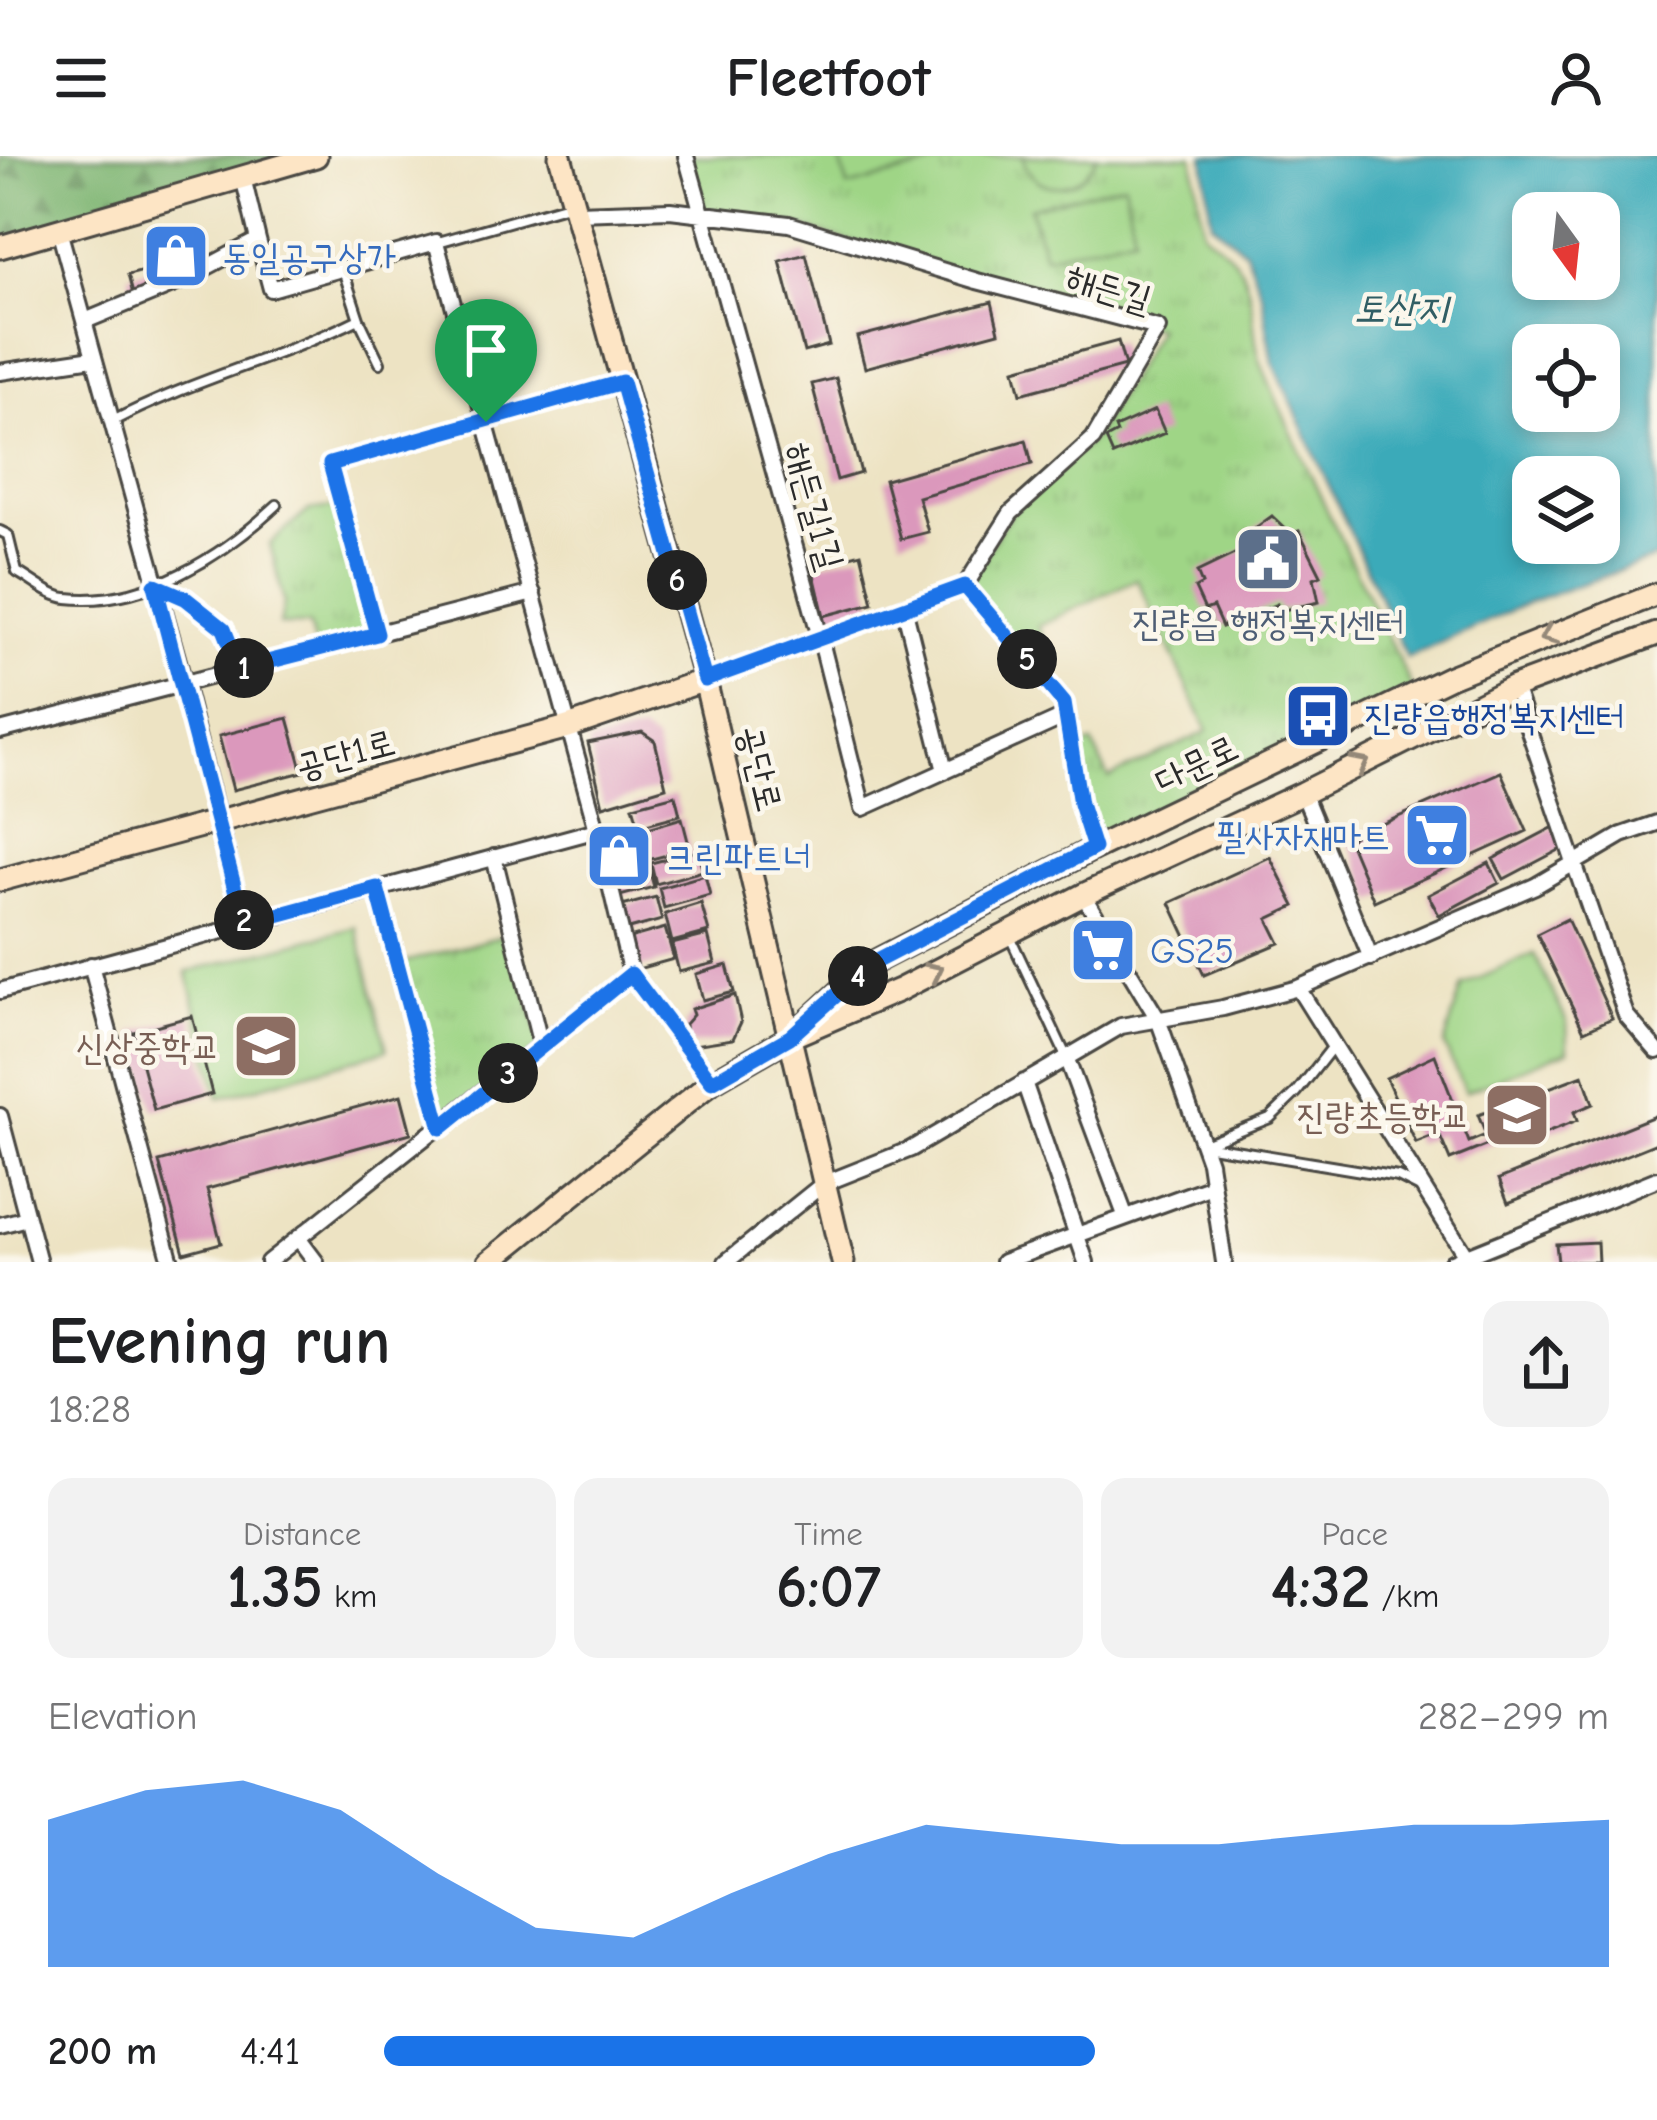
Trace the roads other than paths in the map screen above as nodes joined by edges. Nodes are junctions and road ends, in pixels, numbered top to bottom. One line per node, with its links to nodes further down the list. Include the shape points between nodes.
1 (316, 156): 4 (main road)
2 (560, 156): 5 (main road, 공단로)
3 (686, 156): 6 (street, 해든길1길)
4 (243, 177): 7 (main road); 8 (street)
5 (574, 208): 6 (street, 해든길); 9 (lane); 17 (main road, 공단로)
6 (702, 214): 23 (street, 해든길, via 789,224 1159,328 1100,430 1011,513); 29 (street, 해든길1길)
7 (59, 230): 10 (main road); 13 (street)
8 (258, 240): 11 (street, via 271,289); 13 (street)
9 (436, 242): 11 (street); 19 (street)
10 (0, 247)
11 (343, 268): 12 (lane)
12 (358, 319): 15 (lane); 18 (lane)
13 (85, 321): 14 (street)
14 (94, 358): 16 (street); 18 (street)
15 (380, 363)
16 (0, 372)
17 (622, 382): 19 (street); 31 (main road, 공단로)
18 (111, 422): 22 (street)
19 (486, 422): 24 (street); 27 (street, via 330,464)
20 (278, 505): 22 (lane, via 239,541)
21 (0, 531): 22 (lane, via 17,572 62,598)
22 (155, 585): 30 (lane, via 224,629); 32 (street)
23 (965, 586): 26 (street); 34 (street, via 1064,703)
24 (533, 593): 27 (street); 35 (street)
25 (1657, 594): 42 (main road, 다문로, one-way to 42, via 1450,677)
26 (904, 608): 29 (street); 37 (street)
27 (377, 634): 30 (street)
28 (1657, 634): 33 (main road, 다문로)
29 (820, 637): 31 (street); 37 (street, 해든길1길, via 863,808)
30 (240, 669): 32 (street)
31 (705, 680): 35 (main road, 공단1로); 56 (main road, 공단로)
32 (184, 683): 36 (street); 39 (street)
33 (1514, 687): 38 (main road, 다문로, one-way to 33); 44 (street)
34 (1066, 716): 37 (street, 해든길1길); 42 (street)
35 (568, 727): 39 (main road, 공단1로); 41 (street)
36 (0, 730)
37 (945, 771)
38 (1303, 794): 47 (main road, 다문로); 50 (street)
39 (219, 822): 45 (main road, 공단1로); 48 (street)
40 (1657, 823): 44 (street)
41 (596, 830): 43 (street); 52 (street)
42 (1094, 848): 56 (main road, 다문로, via 871,964)
43 (494, 857): 46 (street); 58 (street)
44 (1574, 862): 50 (street); 59 (street, via 1626,1015)
45 (0, 880)
46 (377, 888): 48 (street); 64 (street)
47 (1082, 896): 49 (main road, 다문로); 55 (street)
48 (244, 924): 51 (street)
49 (1009, 933): 56 (main road, 다문로, one-way to 49); 60 (lane)
50 (1372, 958): 53 (street)
51 (91, 965): 54 (street); 77 (street)
52 (631, 974): 58 (street); 61 (lane)
53 (1298, 988): 55 (street); 57 (street)
54 (0, 991)
55 (1158, 1019): 60 (street, via 1120,1026); 65 (street)
56 (790, 1037): 61 (main road, 다문로); 67 (main road, 공단로)
57 (1334, 1045): 65 (lane, via 1270,1118); 69 (street)
58 (541, 1046): 64 (street)
59 (1657, 1052)
60 (1066, 1057): 62 (street); 70 (street)
61 (712, 1082): 80 (main road, 다문로)
62 (1024, 1082): 67 (street, via 911,1149); 73 (street)
63 (0, 1116): 71 (street)
64 (441, 1128): 74 (street)
65 (1203, 1145): 68 (street); 69 (lane, via 1398,1177)
66 (1657, 1179): 75 (street)
67 (823, 1184): 81 (street); 82 (main road, 공단로)
68 (1212, 1186): 70 (street); 85 (street)
69 (1424, 1190): 75 (street)
70 (1125, 1215): 73 (street)
71 (27, 1218): 72 (street); 76 (street)
72 (0, 1225)
73 (1076, 1234): 83 (street); 84 (street)
74 (298, 1238): 78 (street); 79 (street)
75 (1459, 1259)
76 (39, 1262)
77 (171, 1262)
78 (268, 1262)
79 (316, 1262)
80 (489, 1262)
81 (726, 1262)
82 (842, 1262)
83 (1003, 1262)
84 (1086, 1262)
85 (1224, 1262)

